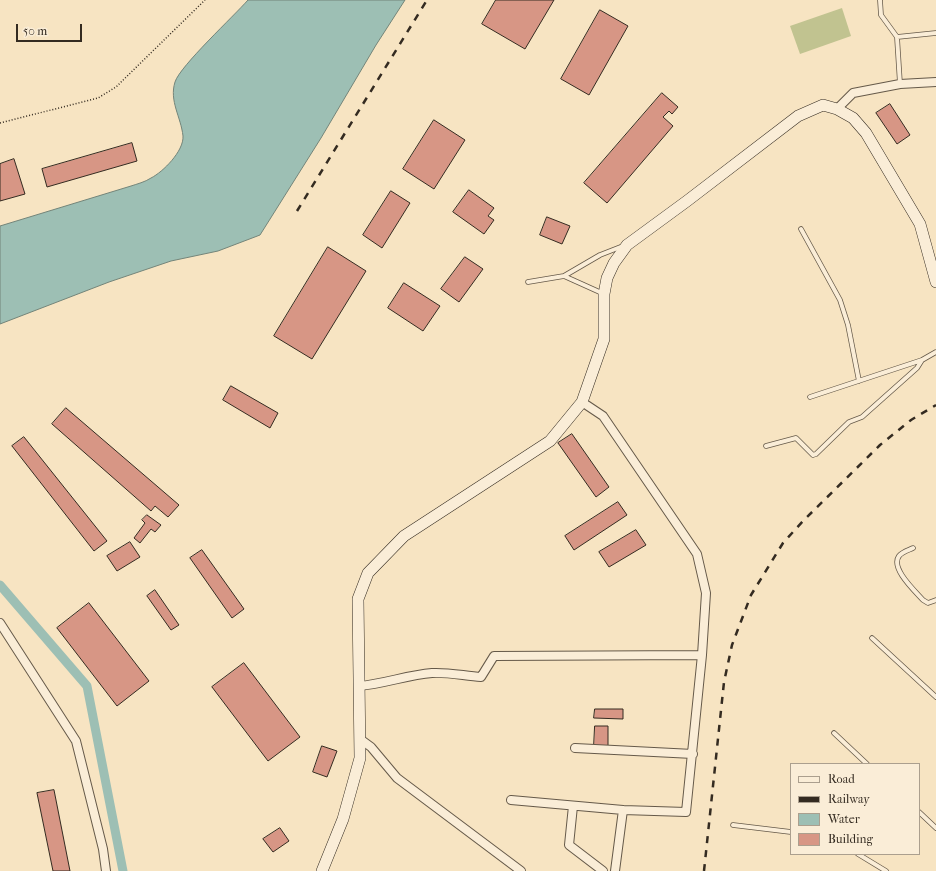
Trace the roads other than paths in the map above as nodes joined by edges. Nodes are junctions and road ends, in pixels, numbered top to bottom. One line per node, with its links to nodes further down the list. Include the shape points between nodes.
1 (880, 0): 3 (lane, via 881,15)
2 (936, 33): 3 (lane)
3 (897, 37): 5 (lane)
4 (936, 82): 5 (street)
5 (900, 84): 6 (street, via 852,93)
6 (837, 108): 8 (street, via 823,105 798,116); 11 (street, via 853,118 866,133 920,224)
7 (802, 229): 15 (lane, via 840,300 848,325)
8 (627, 245): 9 (lane, via 600,255); 12 (street, via 607,278)
9 (564, 276): 10 (lane); 12 (lane)
10 (528, 282)
11 (936, 282)
12 (604, 294): 17 (street, via 604,339)
13 (936, 352): 14 (lane)
14 (922, 360): 15 (lane); 18 (lane, via 918,368 862,417 849,422 816,454 811,453 796,438)
15 (859, 381): 16 (lane)
16 (810, 397)
17 (582, 402): 23 (street, via 603,416 697,554 706,593); 24 (street, via 550,441 404,536 368,573 358,599)
18 (766, 446)
19 (913, 548): 20 (lane, via 900,555 896,562 899,572 923,600 928,603)
20 (936, 600)
21 (2, 628): 39 (street, via 76,741 103,849)
22 (872, 638): 25 (lane)
23 (702, 655): 24 (street, via 494,656 481,677 434,673 399,677); 29 (street)
24 (359, 686): 27 (street)
25 (936, 697)
26 (834, 733): 30 (lane)
27 (360, 739): 40 (street, via 360,758 343,819); 41 (street, via 397,778)
28 (575, 748): 29 (street)
29 (693, 754): 33 (street, via 686,812)
30 (866, 763)
31 (511, 800): 32 (street)
32 (573, 806): 33 (street); 42 (street, via 569,845)
33 (623, 810): 43 (street)
34 (920, 813): 36 (lane)
35 (734, 825): 37 (lane)
36 (936, 828)
37 (790, 832)
38 (860, 855): 44 (lane)
39 (106, 871)
40 (322, 871)
41 (521, 871)
42 (602, 871)
43 (615, 871)
44 (886, 871)

